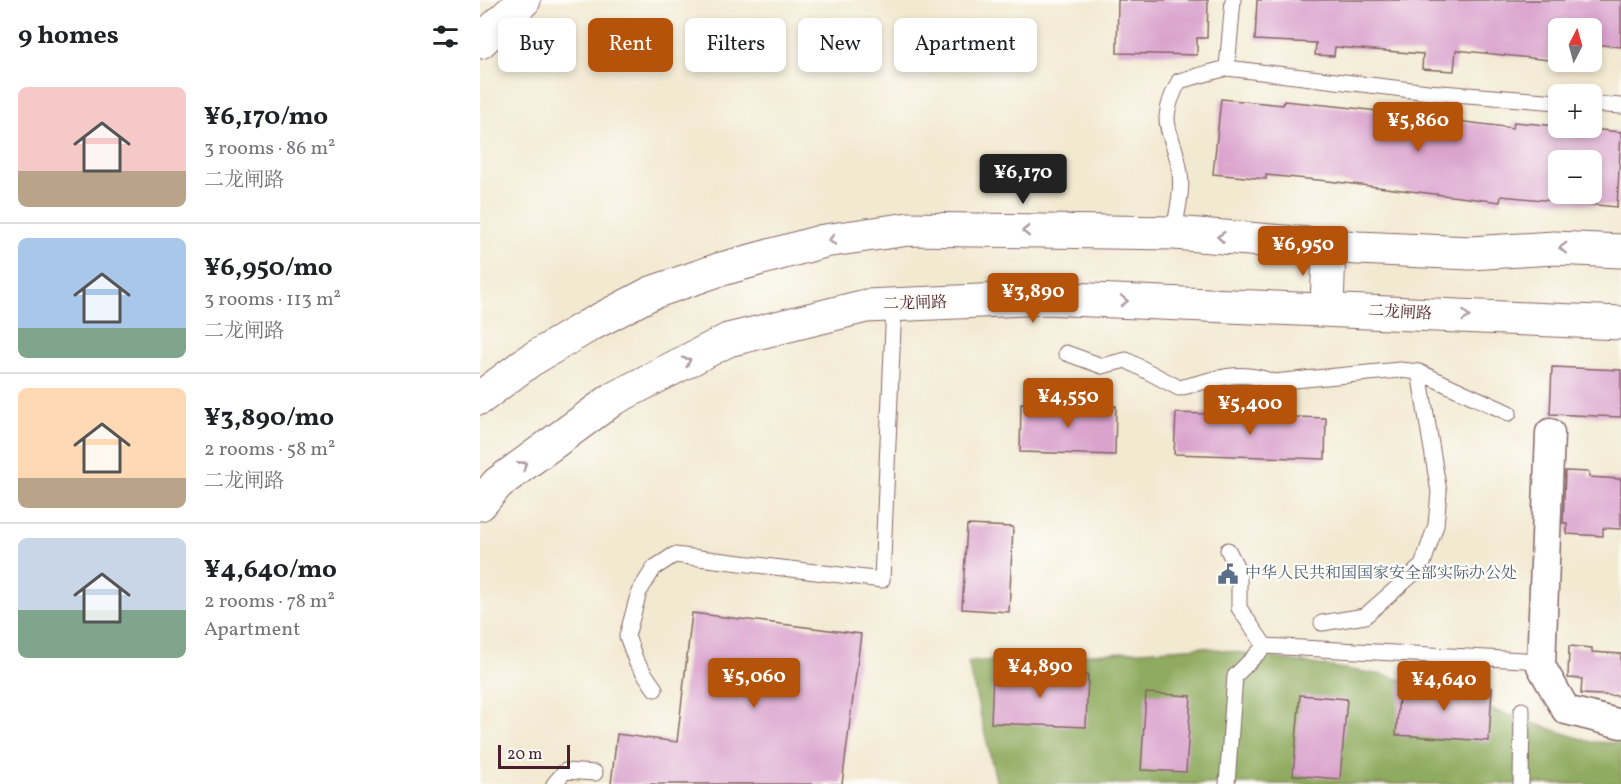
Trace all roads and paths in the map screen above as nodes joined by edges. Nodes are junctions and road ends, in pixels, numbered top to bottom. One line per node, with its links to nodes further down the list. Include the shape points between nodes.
1 (524, 0): 3 (main road)
2 (1233, 0): 4 (lane)
3 (480, 42)
4 (1227, 68): 5 (lane, via 1428,92); 8 (lane, via 1179,81 1167,104 1166,126 1181,174)
5 (1548, 101)
6 (1602, 105): 7 (lane)
7 (1621, 106)
8 (1174, 233): 9 (main road, one-way to 8); 16 (main road, one-way to 16, via 909,229 824,241 651,293 529,361)
9 (1329, 246): 10 (main road, one-way to 9, via 1554,248 1470,253); 12 (main road)
10 (1621, 251)
11 (894, 305): 12 (main road, 二龙闸路, one-way to 12, via 1046,298); 19 (main road, 二龙闸路, one-way to 11, via 498,483 613,399 728,340 866,306); 24 (lane, via 882,580 675,555 654,568 639,592 627,636 636,661)
12 (1327, 310): 13 (main road, 二龙闸路, one-way to 13)
13 (1621, 322)
14 (1066, 353): 15 (lane, via 1102,366 1126,360 1179,388 1234,374 1256,375 1273,382 1400,370)
15 (1419, 372): 17 (lane); 21 (lane, via 1439,492 1436,525 1422,566 1365,616)
16 (480, 398)
17 (1509, 413)
18 (1551, 433): 23 (street)
19 (480, 504)
20 (1228, 550): 22 (lane, via 1239,572 1239,608)
21 (1322, 623)
22 (1265, 646): 23 (lane); 29 (lane, via 1235,676)
23 (1541, 661): 26 (street, via 1566,710)
24 (655, 689)
25 (1522, 710): 30 (lane)
26 (1621, 724)
27 (595, 773): 28 (lane, via 565,771)
28 (554, 784)
29 (1227, 784)
30 (1521, 784)

